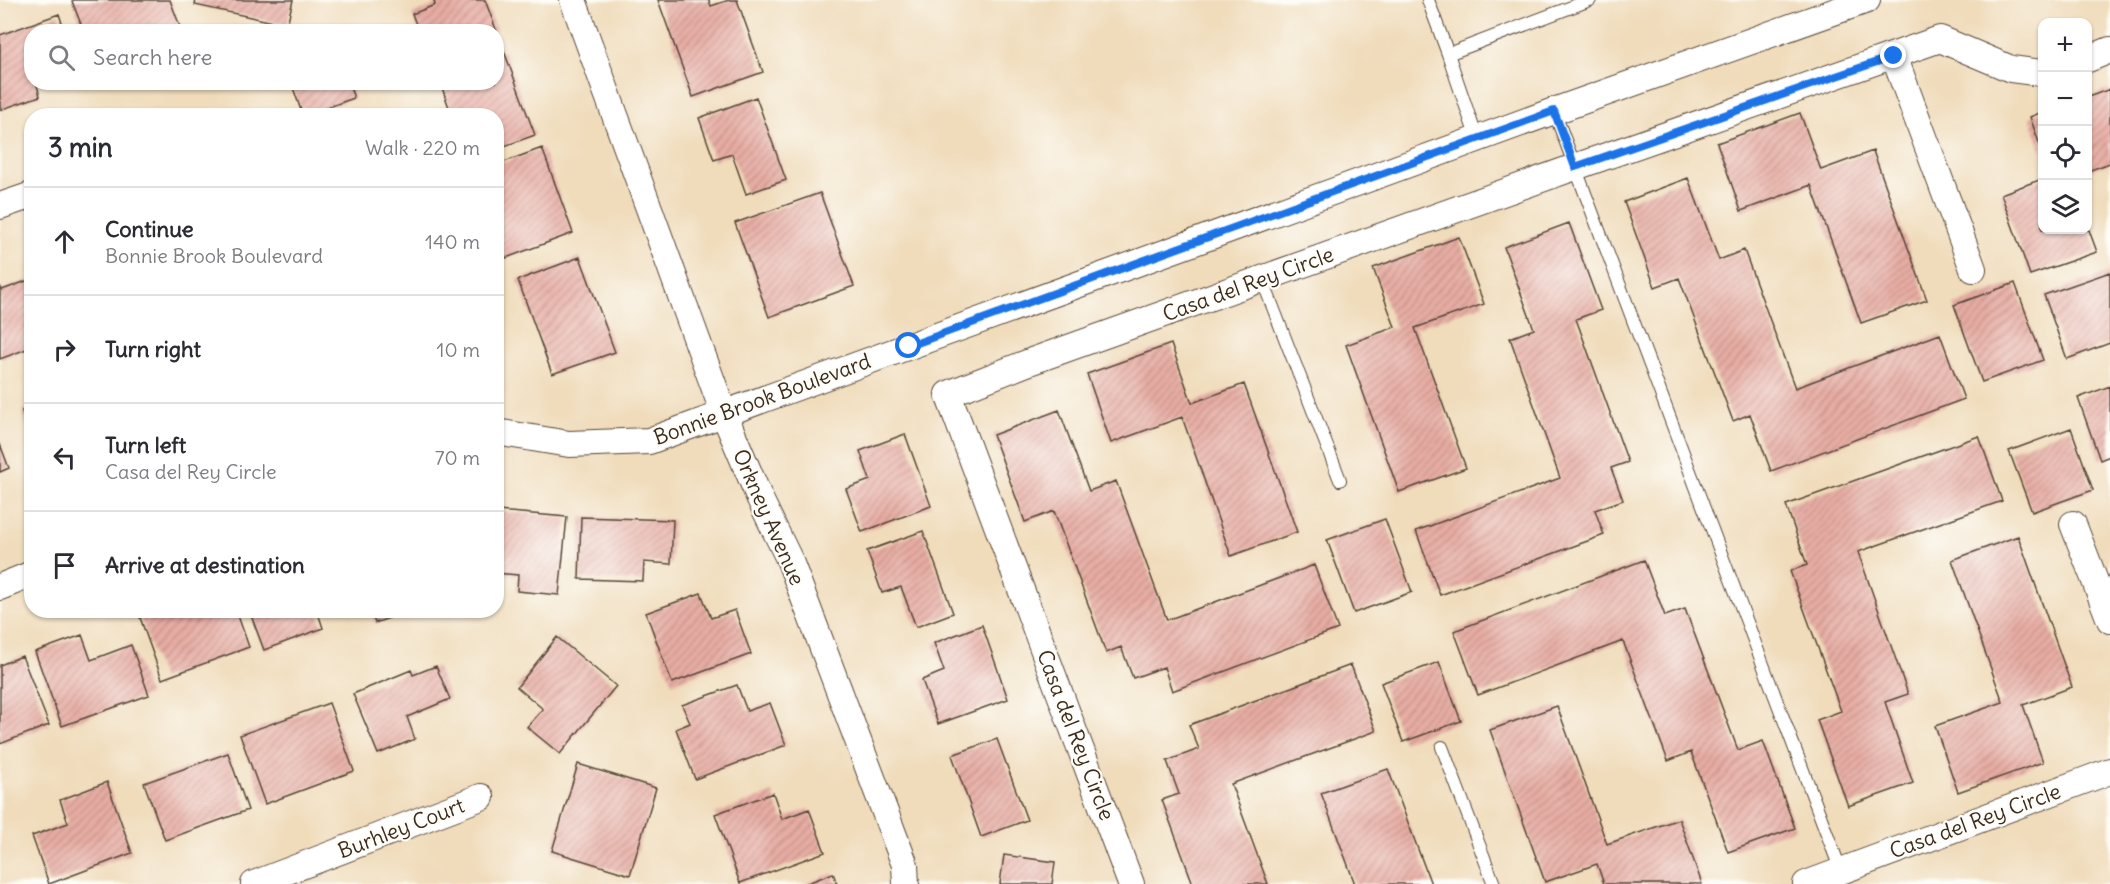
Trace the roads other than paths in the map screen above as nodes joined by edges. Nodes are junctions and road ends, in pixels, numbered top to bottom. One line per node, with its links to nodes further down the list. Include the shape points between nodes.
1 (573, 0): 17 (street, Orkney Avenue)
2 (1428, 0): 6 (lane)
3 (1590, 0): 6 (lane)
4 (1867, 0): 10 (street, Bonnie Brook Boulevard)
5 (2110, 50): 8 (street)
6 (1448, 54): 11 (lane)
7 (1894, 56): 9 (street, Casa del Rey Circle, via 1940,39 2011,69); 12 (street, Casa del Rey Circle); 15 (street)
8 (2092, 57)
9 (2038, 72)
10 (1554, 111): 11 (street, Bonnie Brook Boulevard); 12 (lane)
11 (1477, 139): 17 (street, Bonnie Brook Boulevard)
12 (1575, 167): 16 (street, Casa del Rey Circle); 27 (lane)
13 (24, 198): 14 (street)
14 (0, 206)
15 (1973, 269)
16 (1262, 279): 19 (lane); 30 (street, Casa del Rey Circle, via 948,394)
17 (724, 414): 18 (street, Bonnie Brook Boulevard, via 649,441 569,444); 28 (street, Orkney Avenue, via 790,561)
18 (504, 433)
19 (1340, 480)
20 (2073, 524): 23 (street)
21 (24, 577): 22 (street)
22 (0, 587)
23 (2110, 620)
24 (1442, 747): 31 (lane)
25 (2110, 771): 27 (street, Casa del Rey Circle)
26 (481, 797): 29 (street, Burhley Court)
27 (1841, 871): 32 (street, Casa del Rey Circle)
28 (906, 874)
29 (254, 884)
30 (1131, 884)
31 (1494, 884)
32 (1806, 884)

